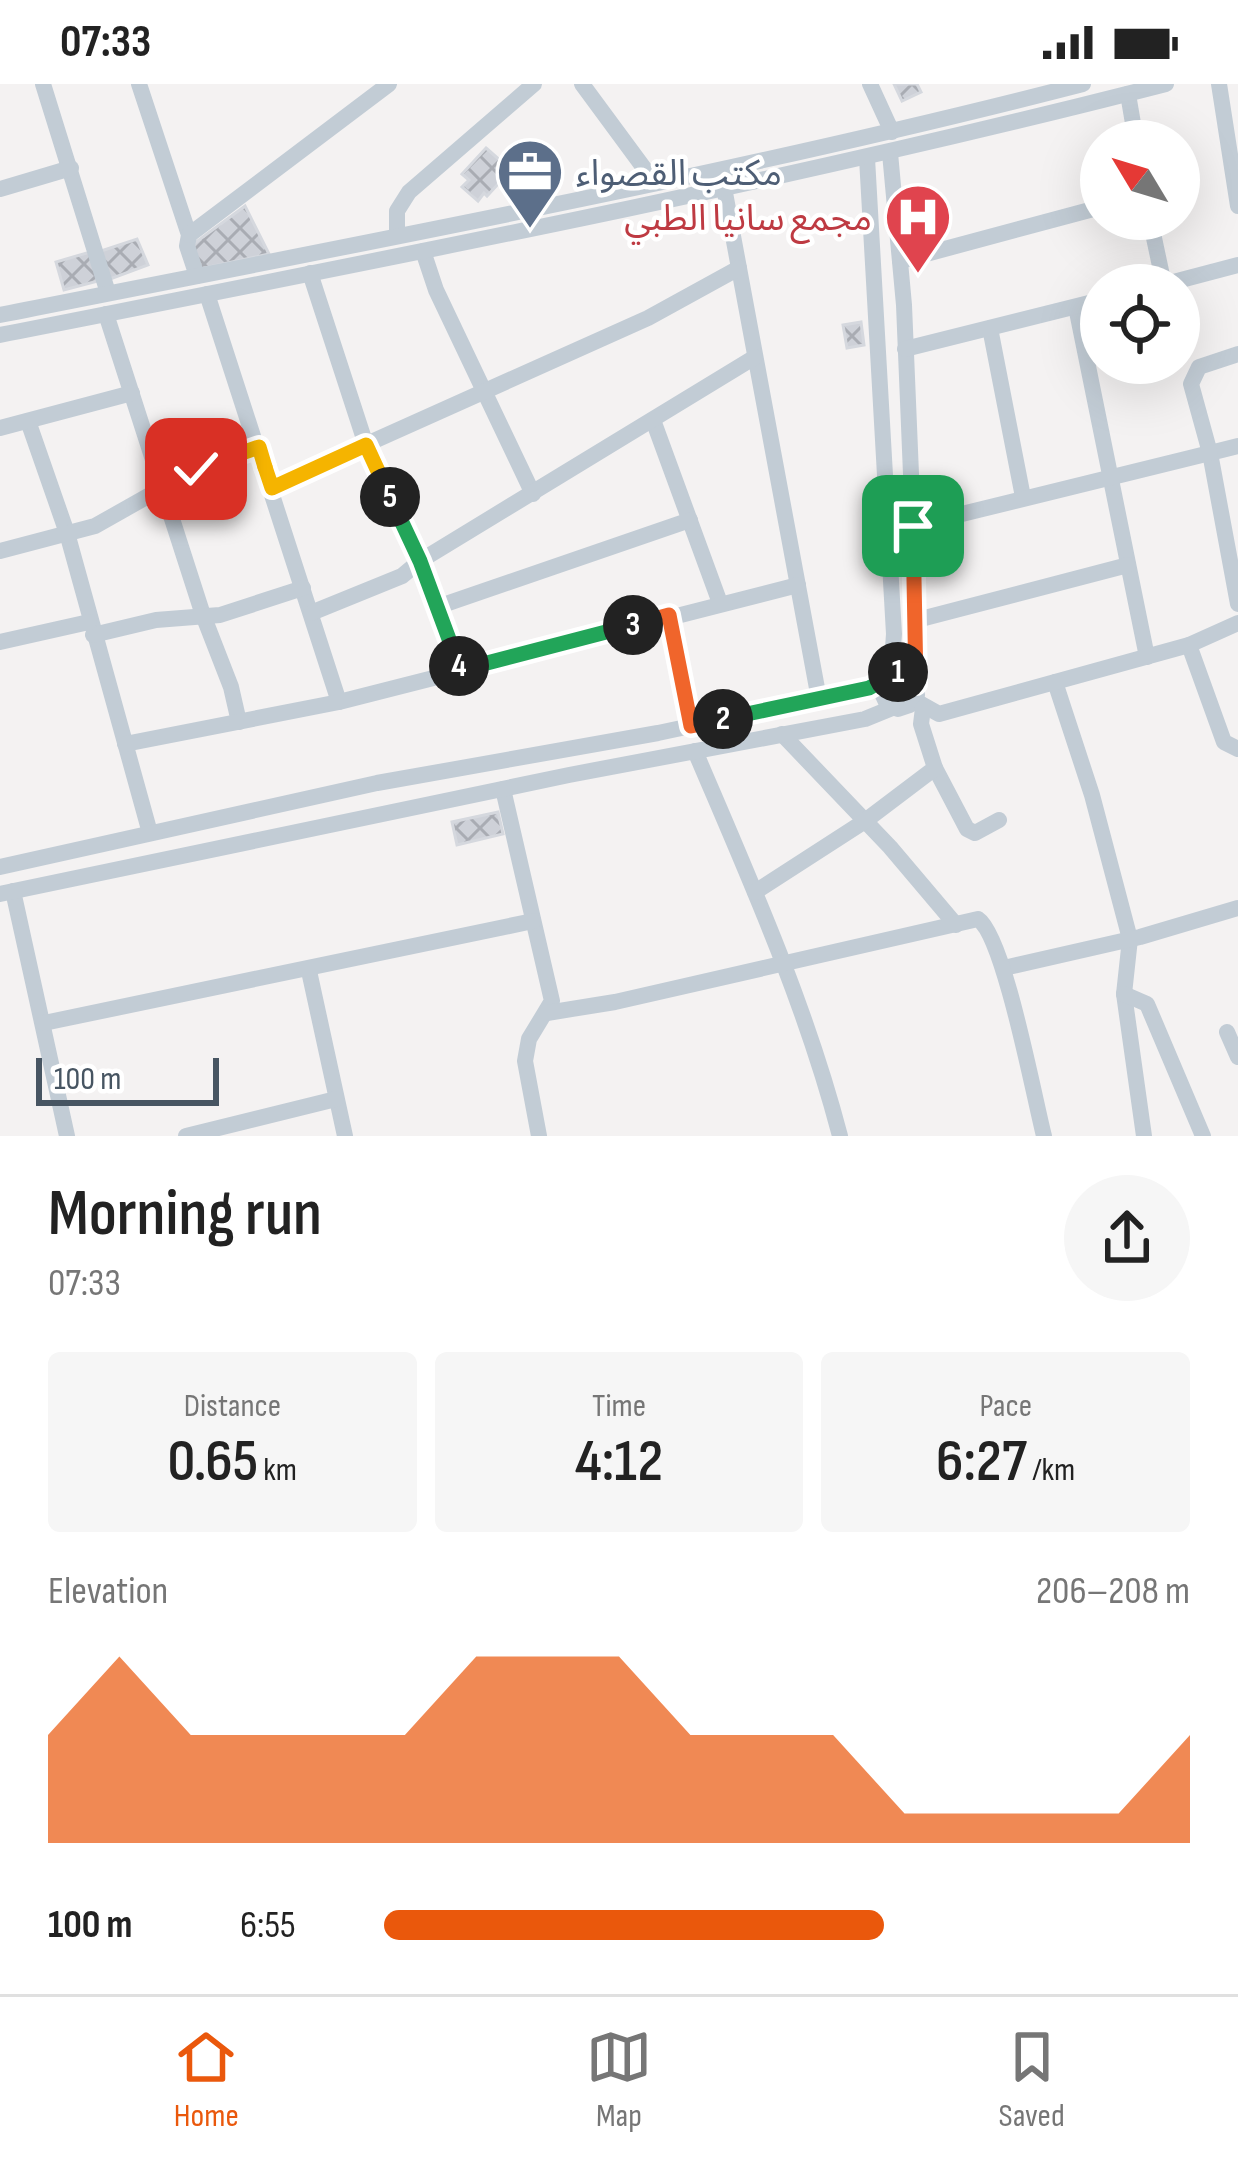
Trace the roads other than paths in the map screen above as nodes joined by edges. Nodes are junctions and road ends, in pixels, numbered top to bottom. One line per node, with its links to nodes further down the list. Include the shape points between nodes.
1 (43, 84): 16 (street)
2 (140, 84): 24 (street)
3 (389, 84): 24 (street)
4 (534, 84): 25 (street, via 409,191 397,211)
5 (582, 84): 18 (street)
6 (870, 84): 13 (street)
7 (1166, 84): 11 (street)
8 (1219, 84): 21 (street)
9 (1073, 85): 10 (street)
10 (1047, 88): 13 (street)
11 (1128, 94): 12 (street); 14 (street)
12 (1132, 120)
13 (892, 132): 17 (street)
14 (890, 153): 15 (street); 27 (street)
15 (867, 158): 20 (street); 79 (street, via 894,634)
16 (71, 168): 19 (street); 33 (street)
17 (721, 169): 18 (street); 20 (street)
18 (655, 183): 23 (street)
19 (0, 189)
20 (724, 189): 26 (street); 29 (street)
21 (1238, 206)
22 (1080, 213): 27 (street)
23 (436, 228): 25 (street); 26 (street)
24 (189, 236): 31 (street)
25 (397, 236): 31 (street)
26 (431, 250): 30 (street); 45 (street, via 436,290)
27 (900, 261): 41 (street)
28 (1238, 265): 32 (street)
29 (739, 268): 43 (street); 45 (street)
30 (310, 274): 34 (street); 49 (street)
31 (197, 275): 33 (street)
32 (1200, 275)
33 (108, 293): 38 (street)
34 (207, 294): 37 (street); 51 (street)
35 (1080, 306): 36 (street)
36 (1076, 307): 39 (street); 53 (street)
37 (106, 314): 40 (street); 44 (street)
38 (0, 315)
39 (990, 328): 41 (street); 57 (street)
40 (0, 335)
41 (905, 349): 59 (street)
42 (1238, 355): 52 (street, via 1199,367 1191,384)
43 (755, 357): 46 (street); 64 (street)
44 (132, 392): 47 (street); 54 (street)
45 (485, 393): 49 (street); 56 (street)
46 (653, 420): 56 (street); 58 (street)
47 (28, 422): 48 (street); 60 (street)
48 (0, 428)
49 (366, 445): 55 (street); 62 (street)
50 (1238, 446): 52 (street)
51 (259, 447): 54 (street); 55 (street)
52 (1210, 453): 53 (street); 67 (street)
53 (1110, 475): 57 (street); 63 (street)
54 (162, 486): 60 (street); 70 (street)
55 (272, 488): 65 (street)
56 (533, 494): 62 (street)
57 (1023, 497): 59 (street)
58 (690, 520): 66 (street); 68 (street)
59 (913, 526): 72 (street)
60 (68, 533): 61 (street); 74 (street)
61 (0, 551)
62 (420, 561): 68 (street); 69 (street)
63 (1128, 565): 72 (street); 77 (street)
64 (797, 585): 66 (street); 82 (street)
65 (303, 588): 69 (street); 70 (street)
66 (720, 603): 71 (street)
67 (1238, 604)
68 (437, 607): 78 (street)
69 (311, 613): 83 (street)
70 (203, 615): 74 (street); 85 (street)
71 (669, 615): 78 (street); 86 (street)
72 (917, 620): 81 (street)
73 (1238, 623): 76 (street)
74 (91, 628): 75 (street); 88 (street)
75 (0, 642)
76 (1190, 644): 77 (street); 89 (street, via 1224,742)
77 (1147, 657): 80 (street)
78 (460, 670): 83 (street)
79 (888, 676): 81 (street, via 909,675); 82 (street); 84 (street, via 881,694)
80 (1054, 682): 81 (street, via 939,715); 102 (street)
81 (918, 698): 84 (street); 91 (street)
82 (819, 699): 86 (street)
83 (339, 702): 85 (street)
84 (892, 708): 87 (street)
85 (239, 722): 88 (street)
86 (691, 726): 95 (street)
87 (782, 734): 90 (street); 93 (street)
88 (125, 744): 95 (street)
89 (1238, 749)
90 (695, 751): 92 (street); 98 (street)
91 (935, 768): 93 (street); 94 (street, via 967,830)
92 (503, 788): 97 (street); 100 (street)
93 (865, 820): 98 (street); 101 (street)
94 (999, 820)
95 (150, 833): 96 (street)
96 (0, 867)
97 (6, 892): 108 (street)
98 (754, 892): 103 (street)
99 (1238, 908): 102 (street)
100 (533, 921): 105 (street); 107 (street, via 553,1001)
101 (956, 925): 103 (street); 104 (street, via 986,924)
102 (1130, 939): 104 (street); 106 (street)
103 (784, 962): 107 (street); 116 (street)
104 (1004, 968): 117 (street)
105 (309, 971): 108 (street); 111 (street)
106 (1124, 994): 118 (street); 119 (street, via 1147,1004)
107 (547, 1012): 115 (street, via 525,1060)
108 (44, 1023): 112 (street)
109 (1227, 1032): 110 (street)
110 (1238, 1057)
111 (336, 1099): 113 (street); 114 (street)
112 (67, 1136)
113 (186, 1136)
114 (345, 1136)
115 (539, 1136)
116 (840, 1136)
117 (1044, 1136)
118 (1144, 1136)
119 (1203, 1136)

